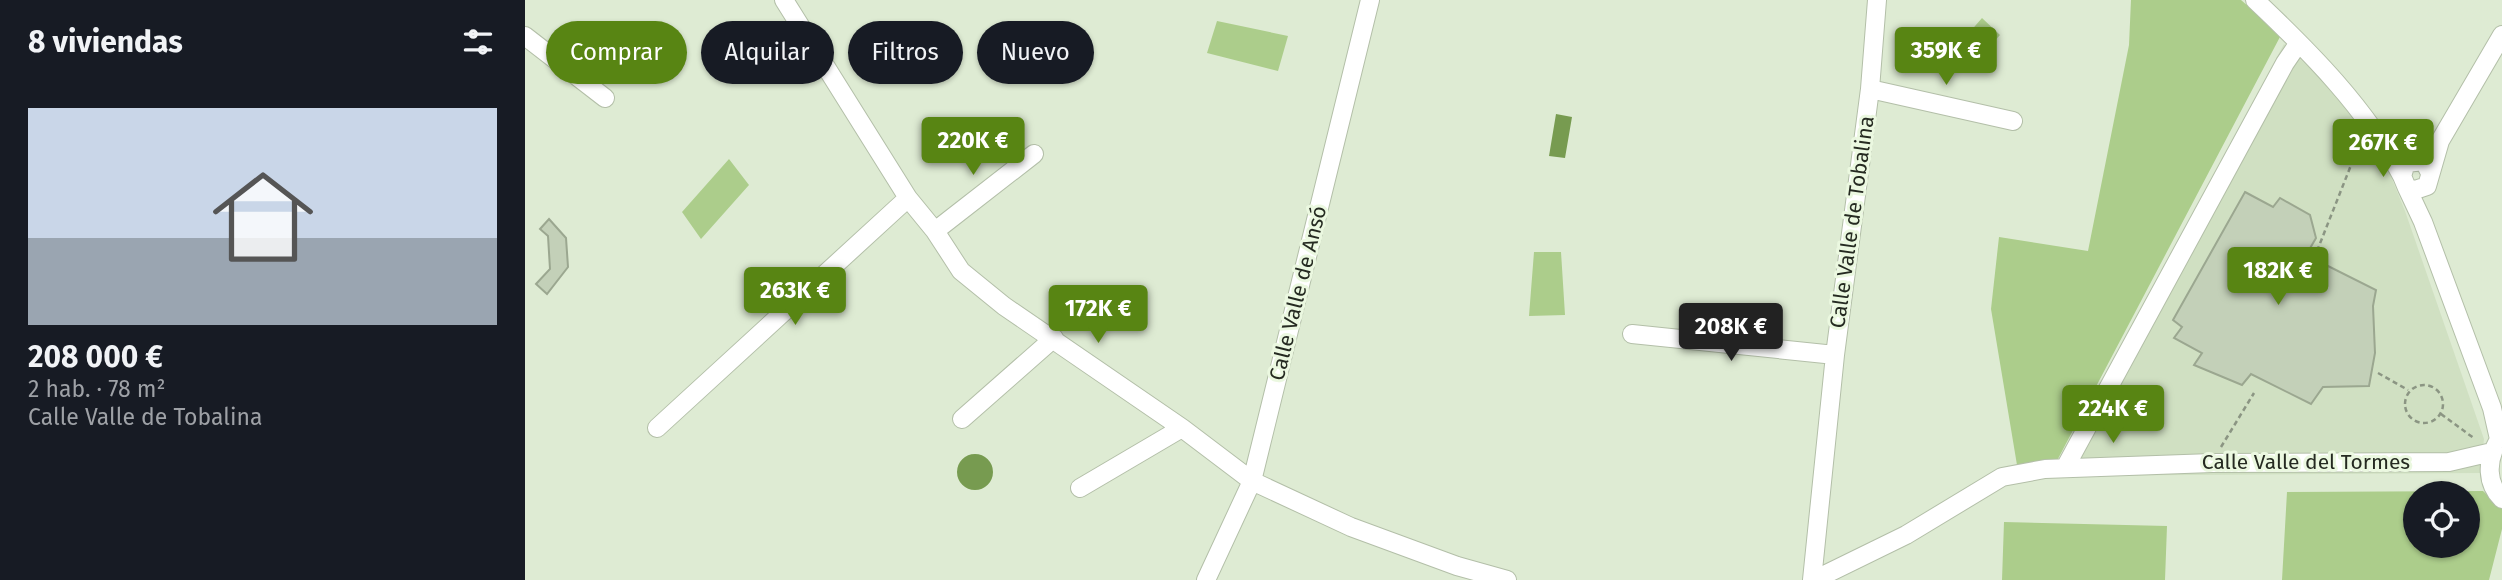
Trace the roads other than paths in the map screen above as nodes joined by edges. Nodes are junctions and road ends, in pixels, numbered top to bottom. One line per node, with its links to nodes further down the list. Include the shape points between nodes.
1 (784, 0): 13 (street)
2 (1370, 0): 26 (street, Calle Valle de Ansó)
3 (1877, 0): 8 (street, Calle Valle de Tobalina)
4 (2255, 0): 7 (street)
5 (2502, 35): 12 (street)
6 (525, 36): 9 (street)
7 (2298, 44): 12 (street, via 2334,78 2386,145); 24 (street)
8 (1870, 89): 10 (street, Calle Valle de Tobalina); 17 (street, Calle Valle de Tobalina)
9 (604, 98)
10 (2013, 121)
11 (1034, 154): 14 (street)
12 (2416, 174): 18 (street, via 2423,222)
13 (908, 198): 14 (street); 20 (street)
14 (935, 231): 16 (street, via 961,271)
15 (1632, 334): 17 (street, Calle Valle de Tobalina)
16 (1054, 338): 19 (street); 21 (street)
17 (1835, 355): 31 (street, Calle Valle de Tobalina)
18 (2497, 411): 22 (street)
19 (962, 419)
20 (657, 428)
21 (1182, 428): 26 (street); 27 (street)
22 (2498, 443): 23 (street, Calle Valle del Tormes); 25 (street)
23 (2449, 462): 24 (street, Calle Valle del Tormes); 25 (street, Calle Valle del Tormes)
24 (2066, 466): 31 (street, Calle Valle del Tormes, via 2002,477 1906,535)
25 (2488, 471): 28 (street)
26 (1252, 481): 29 (street, Calle Valle de Ansó); 30 (street, via 1351,527)
27 (1080, 488)
28 (2502, 499)
29 (1206, 580)
30 (1507, 580)
31 (1813, 580)

